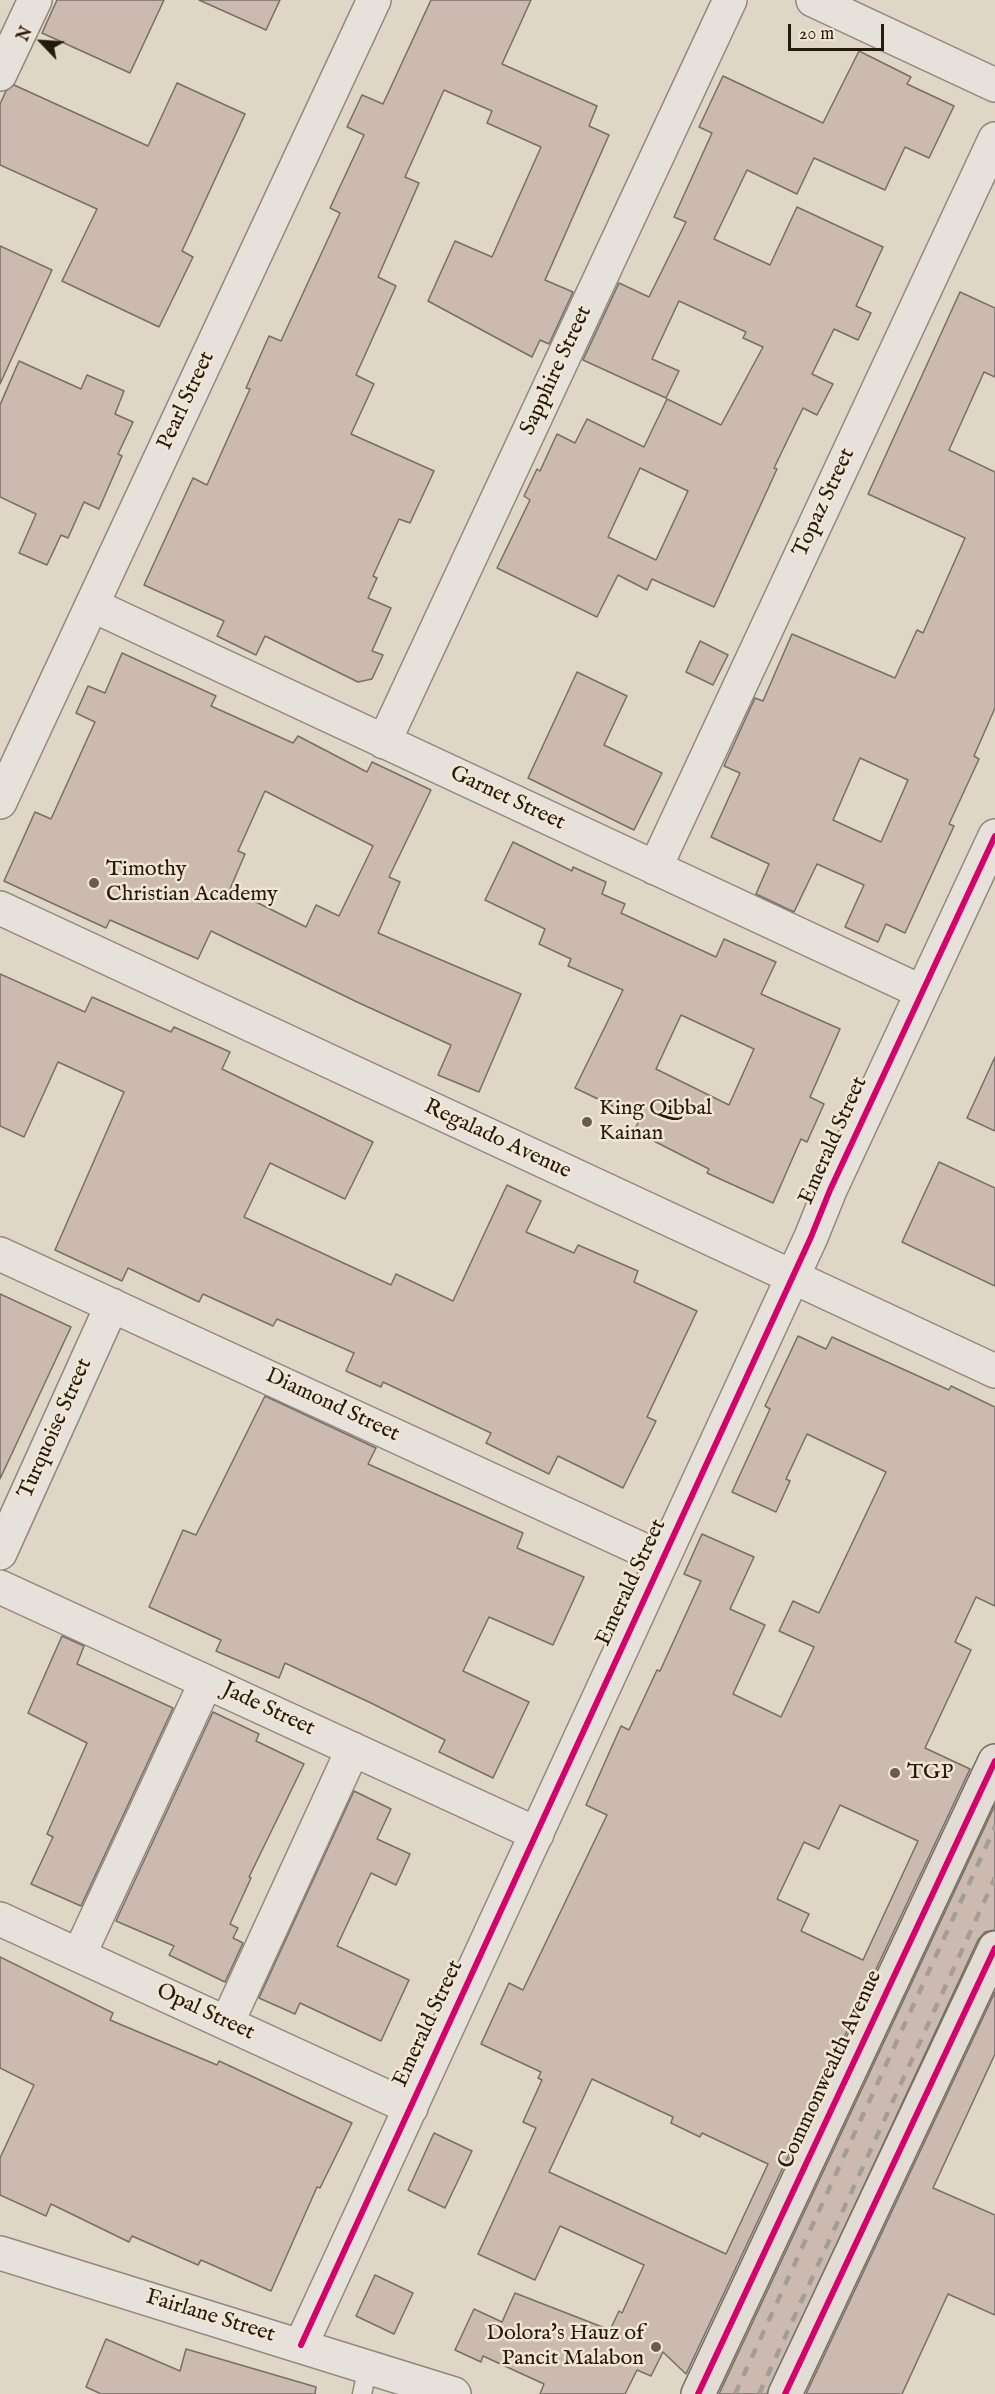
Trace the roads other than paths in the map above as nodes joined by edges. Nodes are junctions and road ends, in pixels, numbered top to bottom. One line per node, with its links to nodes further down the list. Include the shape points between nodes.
1 (34, 0): 5 (street)
2 (374, 0): 8 (street, Pearl Street)
3 (730, 0): 9 (street, Sapphire Street)
4 (813, 0): 6 (street)
5 (0, 74)
6 (995, 85)
7 (995, 139): 12 (street, Topaz Street)
8 (92, 605): 9 (street, Garnet Street); 10 (street, Pearl Street)
9 (384, 742): 12 (street, Garnet Street)
10 (0, 802)
11 (995, 836): 14 (street, Emerald Street)
12 (655, 868): 14 (street, Garnet Street)
13 (0, 908): 16 (street, Regalado Avenue)
14 (922, 992): 16 (street, Emerald Street)
15 (0, 1254): 17 (street, Diamond Street)
16 (793, 1277): 18 (street, Regalado Avenue); 20 (street, Emerald Street)
17 (112, 1305): 19 (street, Turquoise Street); 20 (street, Diamond Street)
18 (995, 1371)
19 (0, 1553)
20 (663, 1559): 25 (street, Emerald Street)
21 (0, 1587): 22 (street, Jade Street)
22 (206, 1682): 23 (street, Jade Street); 28 (street)
23 (353, 1749): 25 (street, Jade Street); 29 (street)
24 (995, 1761): 35 (main road, Commonwealth Avenue)
25 (537, 1834): 30 (street, Emerald Street)
26 (0, 1919): 28 (street, Opal Street)
27 (995, 1948): 36 (main road)
28 (80, 1955): 29 (street, Opal Street)
29 (227, 2023): 30 (street, Opal Street)
30 (411, 2108): 32 (street, Emerald Street)
31 (0, 2253): 32 (street, Fairlane Street)
32 (302, 2345): 33 (street, Fairlane Street)
33 (365, 2380): 34 (street, Fairlane Street)
34 (454, 2394)
35 (698, 2394)
36 (785, 2394)

